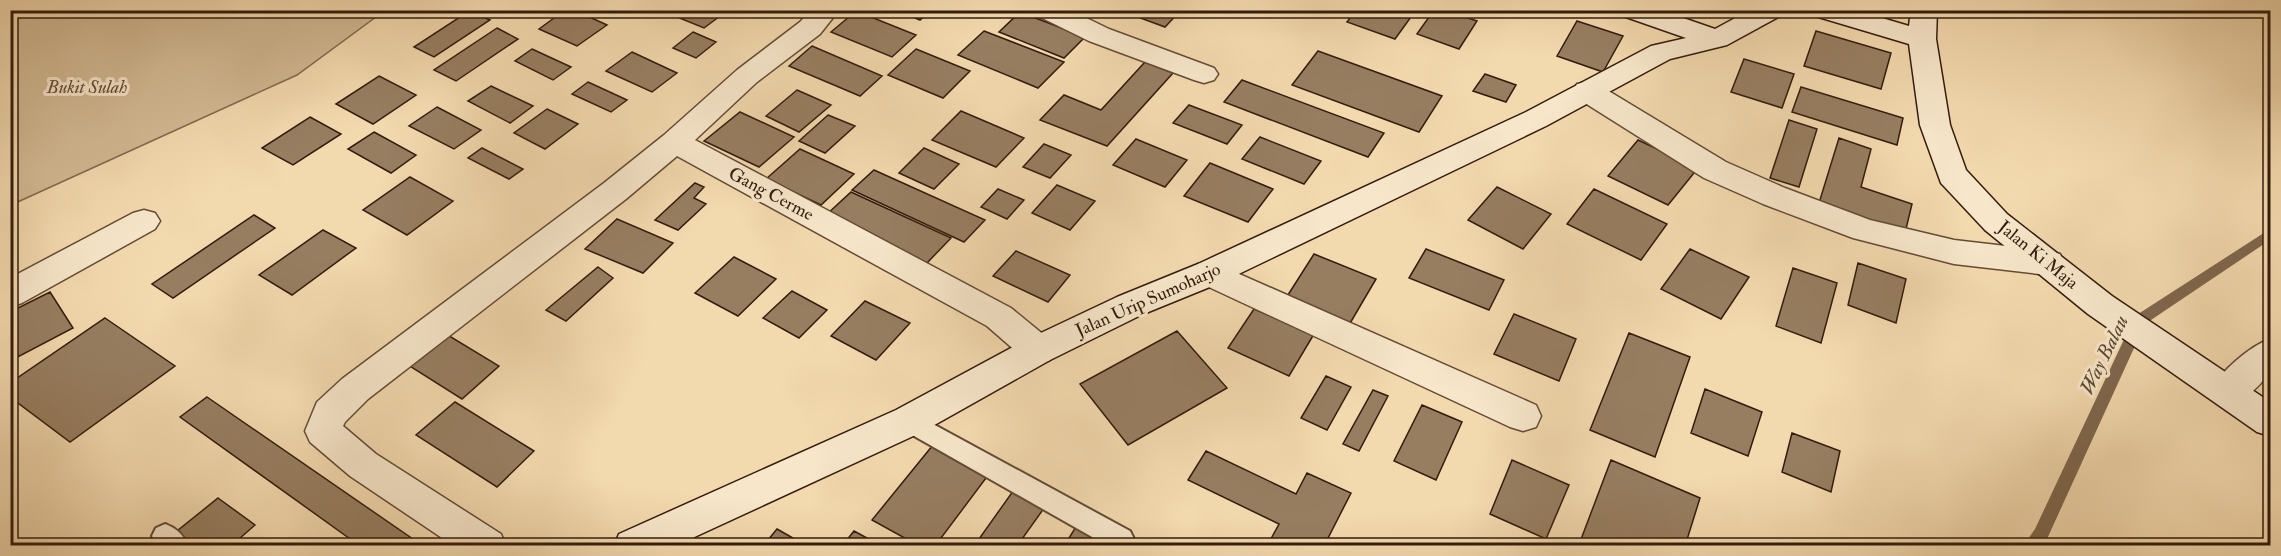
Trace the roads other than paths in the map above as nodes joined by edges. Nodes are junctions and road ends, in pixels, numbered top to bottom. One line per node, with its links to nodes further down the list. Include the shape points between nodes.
1 (826, 10): 13 (street, via 810,28 747,76)
2 (1047, 10): 11 (street, via 1099,35)
3 (1632, 10): 8 (street)
4 (1713, 10): 8 (street, Jalan Urip Sumoharjo)
5 (1771, 10): 9 (street, Jalan Urip Sumoharjo)
6 (1824, 10): 7 (street)
7 (1923, 25): 15 (street, Jalan Ki Maja, via 1935,125 1952,175 1996,222)
8 (1682, 27): 9 (street); 10 (street, Jalan Urip Sumoharjo)
9 (1717, 39): 10 (street, Jalan Urip Sumoharjo)
10 (1661, 52): 12 (street, Jalan Urip Sumoharjo)
11 (1204, 74)
12 (1587, 91): 15 (street, via 1715,170 1864,230 1954,252); 16 (street, Jalan Urip Sumoharjo, via 1536,119)
13 (675, 142): 18 (street, Gang Cerme, via 999,317); 25 (street, via 355,389 330,413 323,431 363,465)
14 (144, 221): 17 (street)
15 (2048, 263): 20 (street, Jalan Ki Maja, via 2100,305)
16 (1210, 273): 18 (street, Jalan Urip Sumoharjo); 21 (street)
17 (10, 294)
18 (1038, 350): 23 (street, Jalan Urip Sumoharjo)
19 (2271, 352): 20 (street)
20 (2228, 391): 22 (street, Jalan Ki Maja)
21 (1523, 416)
22 (2265, 416)
23 (909, 421): 24 (lane); 26 (street, Jalan Urip Sumoharjo)
24 (1121, 539)
25 (487, 546)
26 (633, 546)

